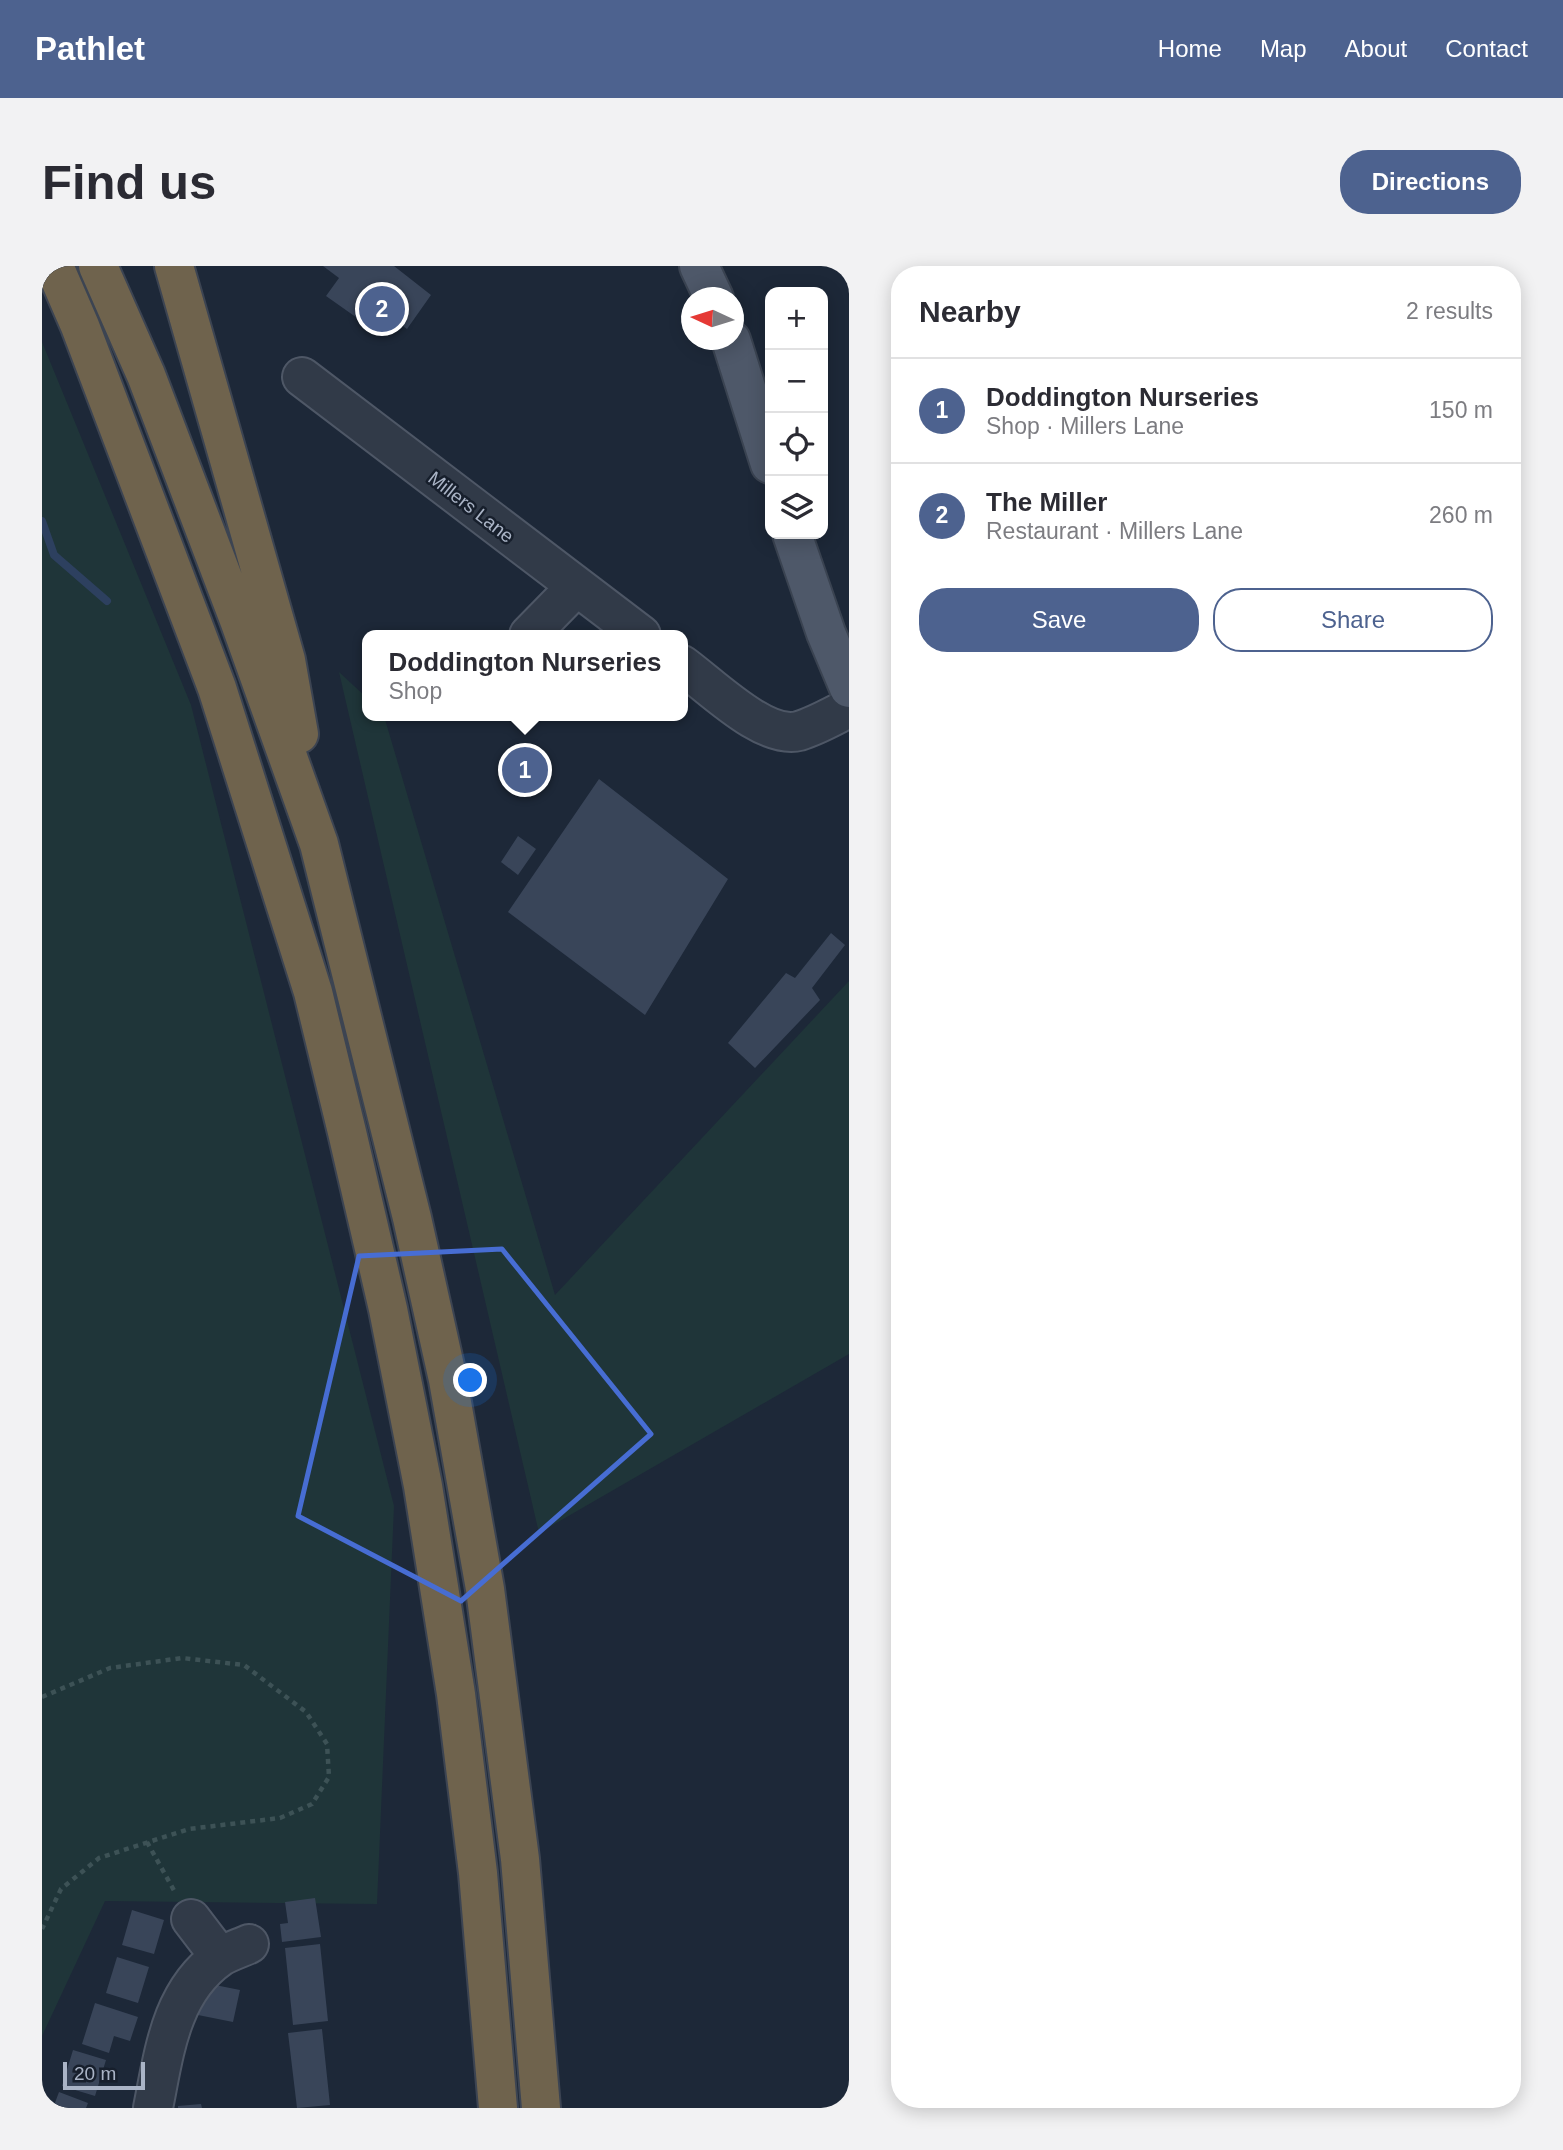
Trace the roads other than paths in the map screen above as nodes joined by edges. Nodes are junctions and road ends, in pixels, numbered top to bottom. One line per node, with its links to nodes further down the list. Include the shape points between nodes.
1 (54, 266): 19 (highway, via 217,688 313,992 344,1119 423,1486 456,1694 478,1873)
2 (98, 266): 16 (highway, via 146,375)
3 (174, 266): 16 (highway, via 286,660)
4 (699, 266): 5 (main road)
5 (710, 287)
6 (734, 350): 8 (main road)
7 (302, 377): 10 (street, Millers Lane)
8 (765, 448)
9 (794, 539): 14 (main road)
10 (576, 587): 11 (street); 12 (street, Millers Lane)
11 (534, 630)
12 (634, 630)
13 (688, 670): 15 (street, via 760,724 780,732 797,732)
14 (849, 688)
15 (849, 708)
16 (318, 844): 20 (highway, via 412,1218 469,1494 520,1859)
17 (191, 1919): 18 (street, via 234,1951 194,1982 170,2022)
18 (153, 2108)
19 (498, 2108)
20 (541, 2108)

